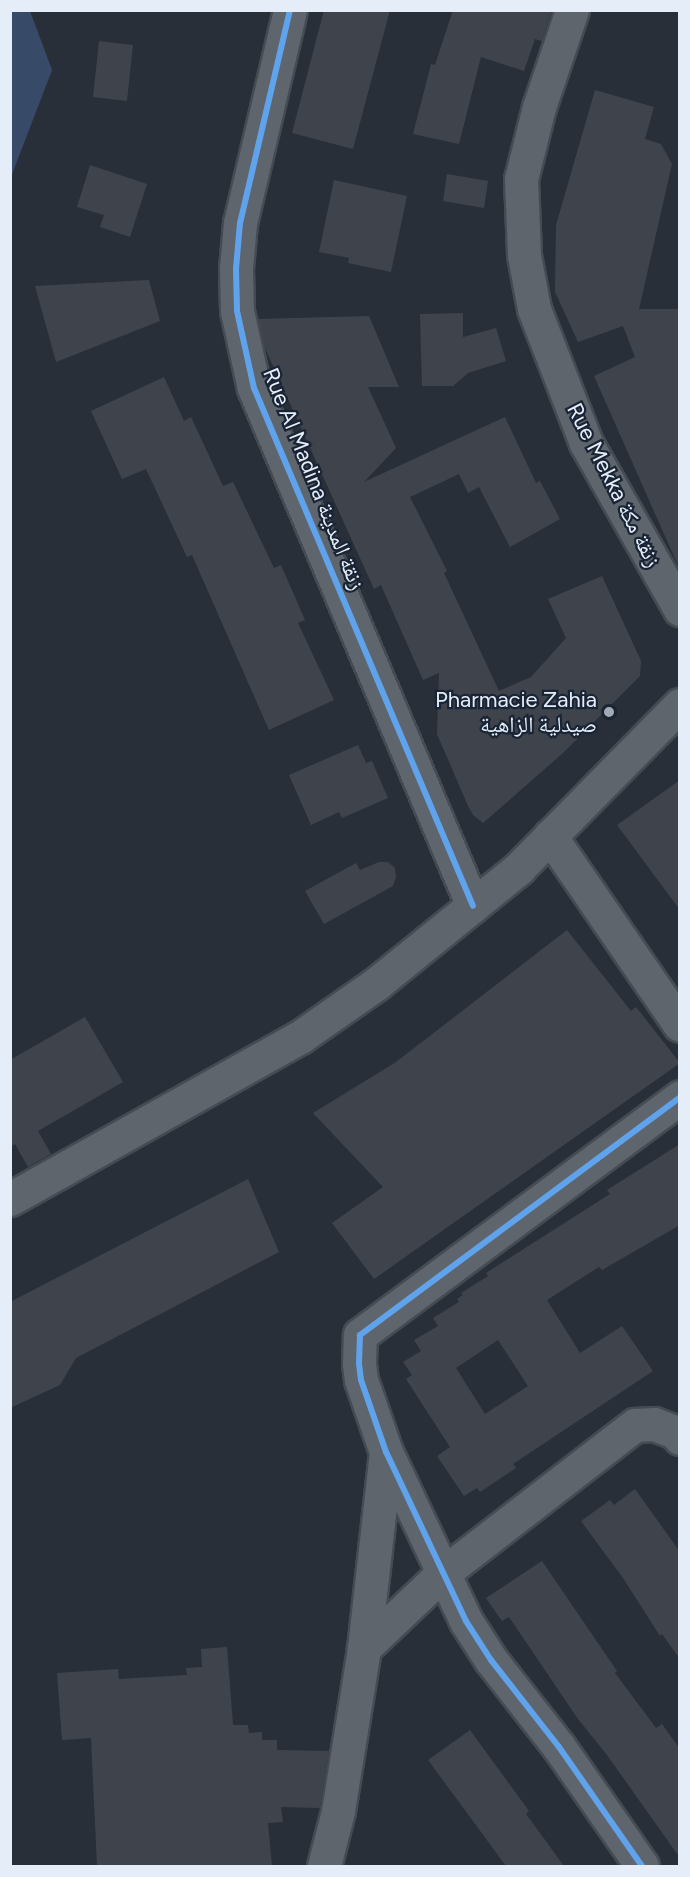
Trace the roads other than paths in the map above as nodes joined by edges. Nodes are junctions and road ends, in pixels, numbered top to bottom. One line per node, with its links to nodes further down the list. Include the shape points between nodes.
1 (290, 10): 6 (street, Rue Al Madina زنقة المدينة, via 240,223 237,311 255,388)
2 (572, 10): 3 (street, Rue Mekka زنقة مكة, via 539,107 521,179 524,255 534,309 586,443)
3 (680, 609)
4 (680, 705): 5 (street)
5 (550, 836): 6 (street); 7 (street)
6 (473, 906): 9 (street, via 376,984 300,1037)
7 (680, 1025)
8 (680, 1097): 11 (street, via 360,1335 361,1380)
9 (10, 1199)
10 (680, 1438): 12 (street, via 654,1424 636,1425)
11 (386, 1452): 12 (street); 13 (street)
12 (442, 1574): 13 (street); 15 (street, via 491,1660)
13 (364, 1648): 14 (street, via 338,1811)
14 (324, 1866)
15 (642, 1866)

